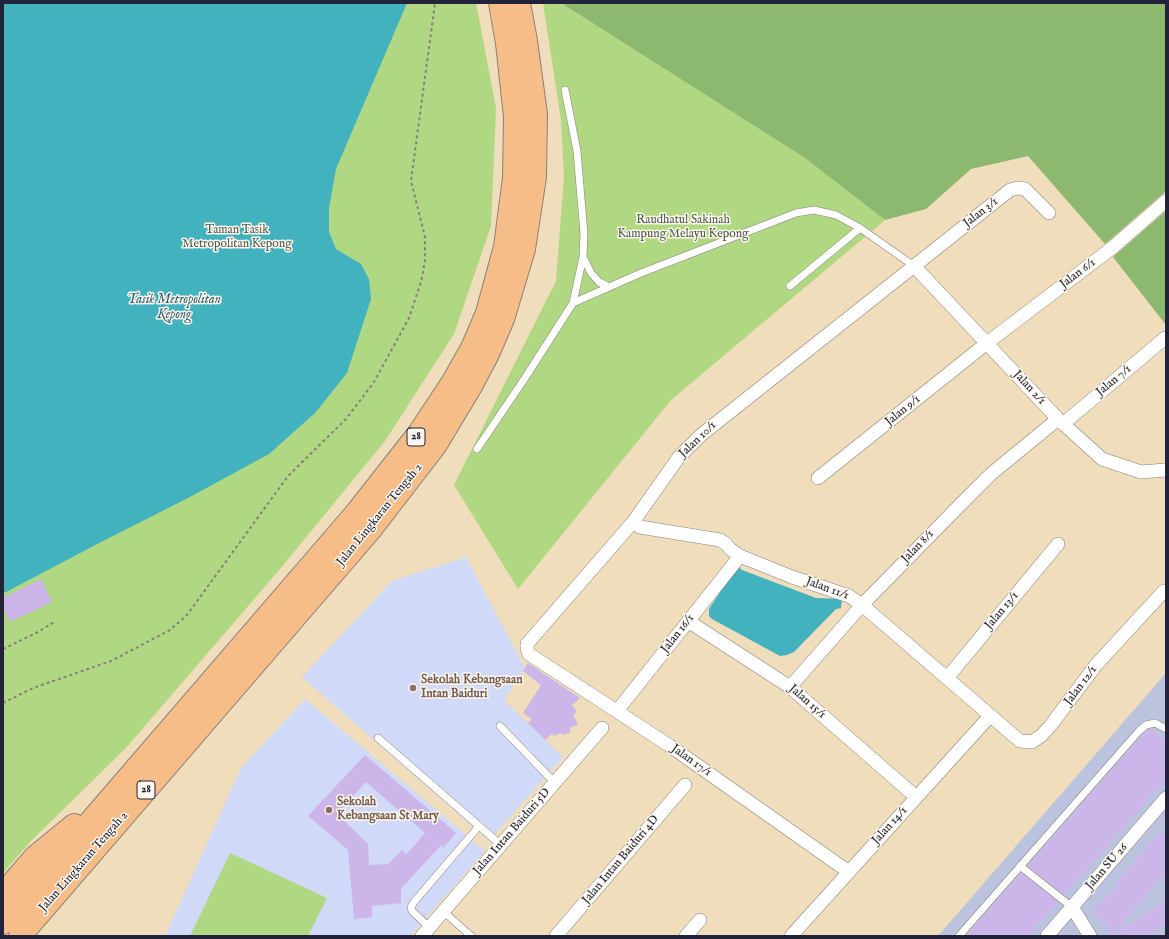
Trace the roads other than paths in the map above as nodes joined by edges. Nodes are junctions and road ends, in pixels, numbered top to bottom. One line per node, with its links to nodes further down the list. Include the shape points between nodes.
1 (500, 3): 35 (highway, Jalan Lingkaran Tengah 2 / 28, via 516,116 514,178 505,247 487,313 472,348 419,433 357,512)
2 (519, 3): 49 (highway, Jalan Lingkaran Tengah 2 / 28, via 536,114 535,177 524,249 503,319 475,380 435,446 371,529)
3 (565, 90): 7 (lane, via 577,152 584,234)
4 (1166, 201): 13 (street, Jalan 6/1, via 1112,248)
5 (1049, 213): 8 (street, Jalan 3/1, via 1025,189 1010,190)
6 (860, 228): 8 (lane); 9 (lane); 10 (lane, via 836,215 814,210 796,213)
7 (583, 257): 10 (lane, via 591,273 599,282); 11 (lane)
8 (914, 266): 13 (street, Jalan 2/1); 18 (street, Jalan 10/1, via 701,435 679,457)
9 (790, 286)
10 (609, 287): 11 (lane)
11 (573, 303): 15 (lane)
12 (1165, 338): 14 (street, Jalan 7/1)
13 (987, 343): 14 (street, Jalan 2/1); 17 (street, Jalan 9/1)
14 (1060, 421): 16 (street, Jalan 2/1, via 1102,459 1141,472); 22 (street, Jalan 8/1, via 991,474)
15 (477, 449)
16 (1166, 470)
17 (818, 478)
18 (633, 522): 20 (street, Jalan 11/1, via 640,527 720,540); 24 (street, Jalan 10/1, via 527,644)
19 (1058, 544): 25 (street, Jalan 13/1)
20 (740, 556): 22 (street, Jalan 11/1, via 849,596); 23 (street, Jalan 16/1)
21 (1164, 591): 28 (street, Jalan 12/1, via 1096,665 1042,735 1032,742 1020,741)
22 (862, 605): 25 (street, Jalan 11/1); 26 (street, Jalan 8/1)
23 (688, 621): 26 (street, Jalan 15/1); 27 (street, Jalan 16/1)
24 (529, 654): 27 (street, Jalan 17/1)
25 (947, 678): 28 (street, Jalan 11/1)
26 (790, 687): 36 (street, Jalan 15/1)
27 (617, 712): 42 (street, Jalan 17/1, via 670,746)
28 (990, 716): 36 (street, Jalan 14/1)
29 (500, 726): 33 (lane)
30 (602, 728): 33 (street, Jalan Intan Baiduri 5D)
31 (1166, 729): 41 (lane, via 1155,723 1146,725 1139,731)
32 (378, 738): 39 (lane)
33 (555, 783): 40 (street, Jalan Intan Baiduri 5D)
34 (685, 785): 51 (street, Jalan Intan Baiduri 4D)
35 (120, 787): 43 (highway, via 35,857); 47 (highway, Jalan Lingkaran Tengah 2 / 28)
36 (916, 798): 42 (street, Jalan 14/1)
37 (1166, 798): 38 (street, Jalan SU 26)
38 (1161, 812): 44 (street, Jalan SU 26)
39 (479, 826): 40 (lane); 48 (lane, via 411,907)
40 (501, 845): 45 (street, Jalan Intan Baiduri 5D)
41 (1020, 866): 44 (lane); 54 (lane)
42 (849, 872): 53 (street, Jalan 14/1)
43 (3, 894)
44 (1072, 907): 55 (street, Jalan SU 26); 56 (street)
45 (444, 912): 48 (street, Jalan Intan Baiduri 5D); 50 (lane)
46 (700, 920): 52 (street)
47 (3, 923)
48 (426, 932)
49 (20, 936)
50 (471, 936)
51 (556, 936)
52 (686, 936)
53 (791, 936)
54 (959, 936)
55 (1047, 936)
56 (1090, 936)

